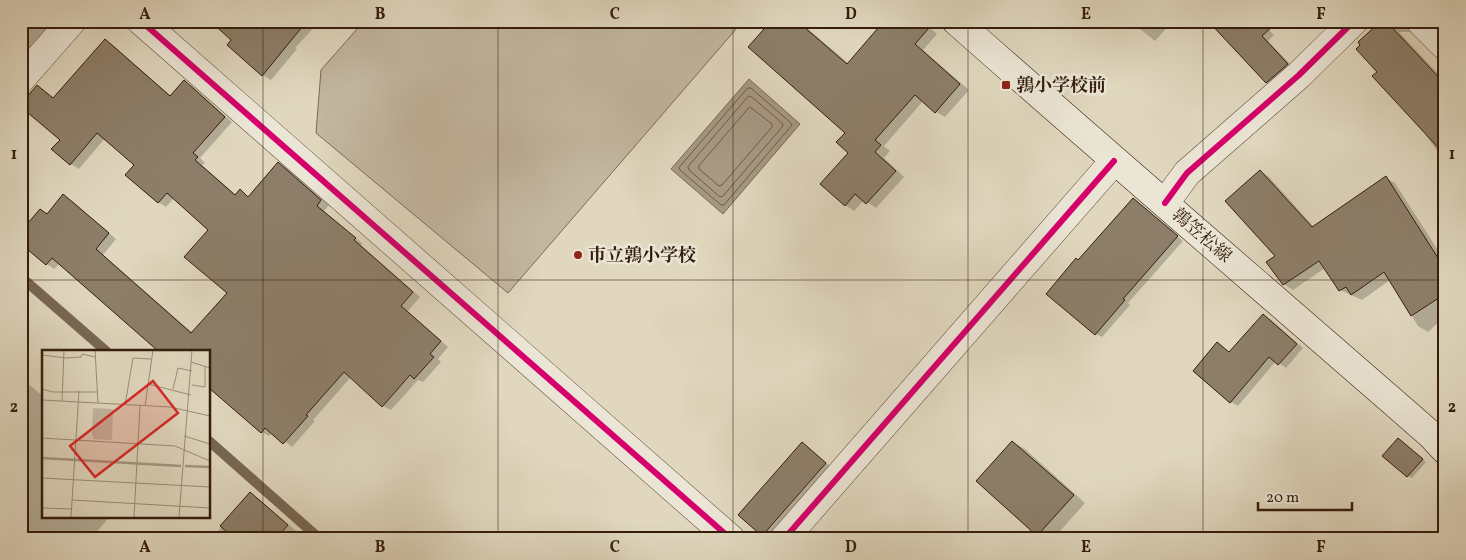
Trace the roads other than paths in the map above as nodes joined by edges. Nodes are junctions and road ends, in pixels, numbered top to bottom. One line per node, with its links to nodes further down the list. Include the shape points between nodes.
1 (72, 21): 7 (street)
2 (141, 21): 11 (street)
3 (956, 21): 8 (street, 鶉笠松線)
4 (1354, 21): 9 (street, via 1299,75 1187,173)
5 (1420, 21): 6 (street)
6 (1445, 46)
7 (21, 80)
8 (1114, 161): 9 (street, 鶉笠松線); 12 (street)
9 (1165, 203): 10 (street, 鶉笠松線)
10 (1445, 450)
11 (731, 539)
12 (784, 539)

